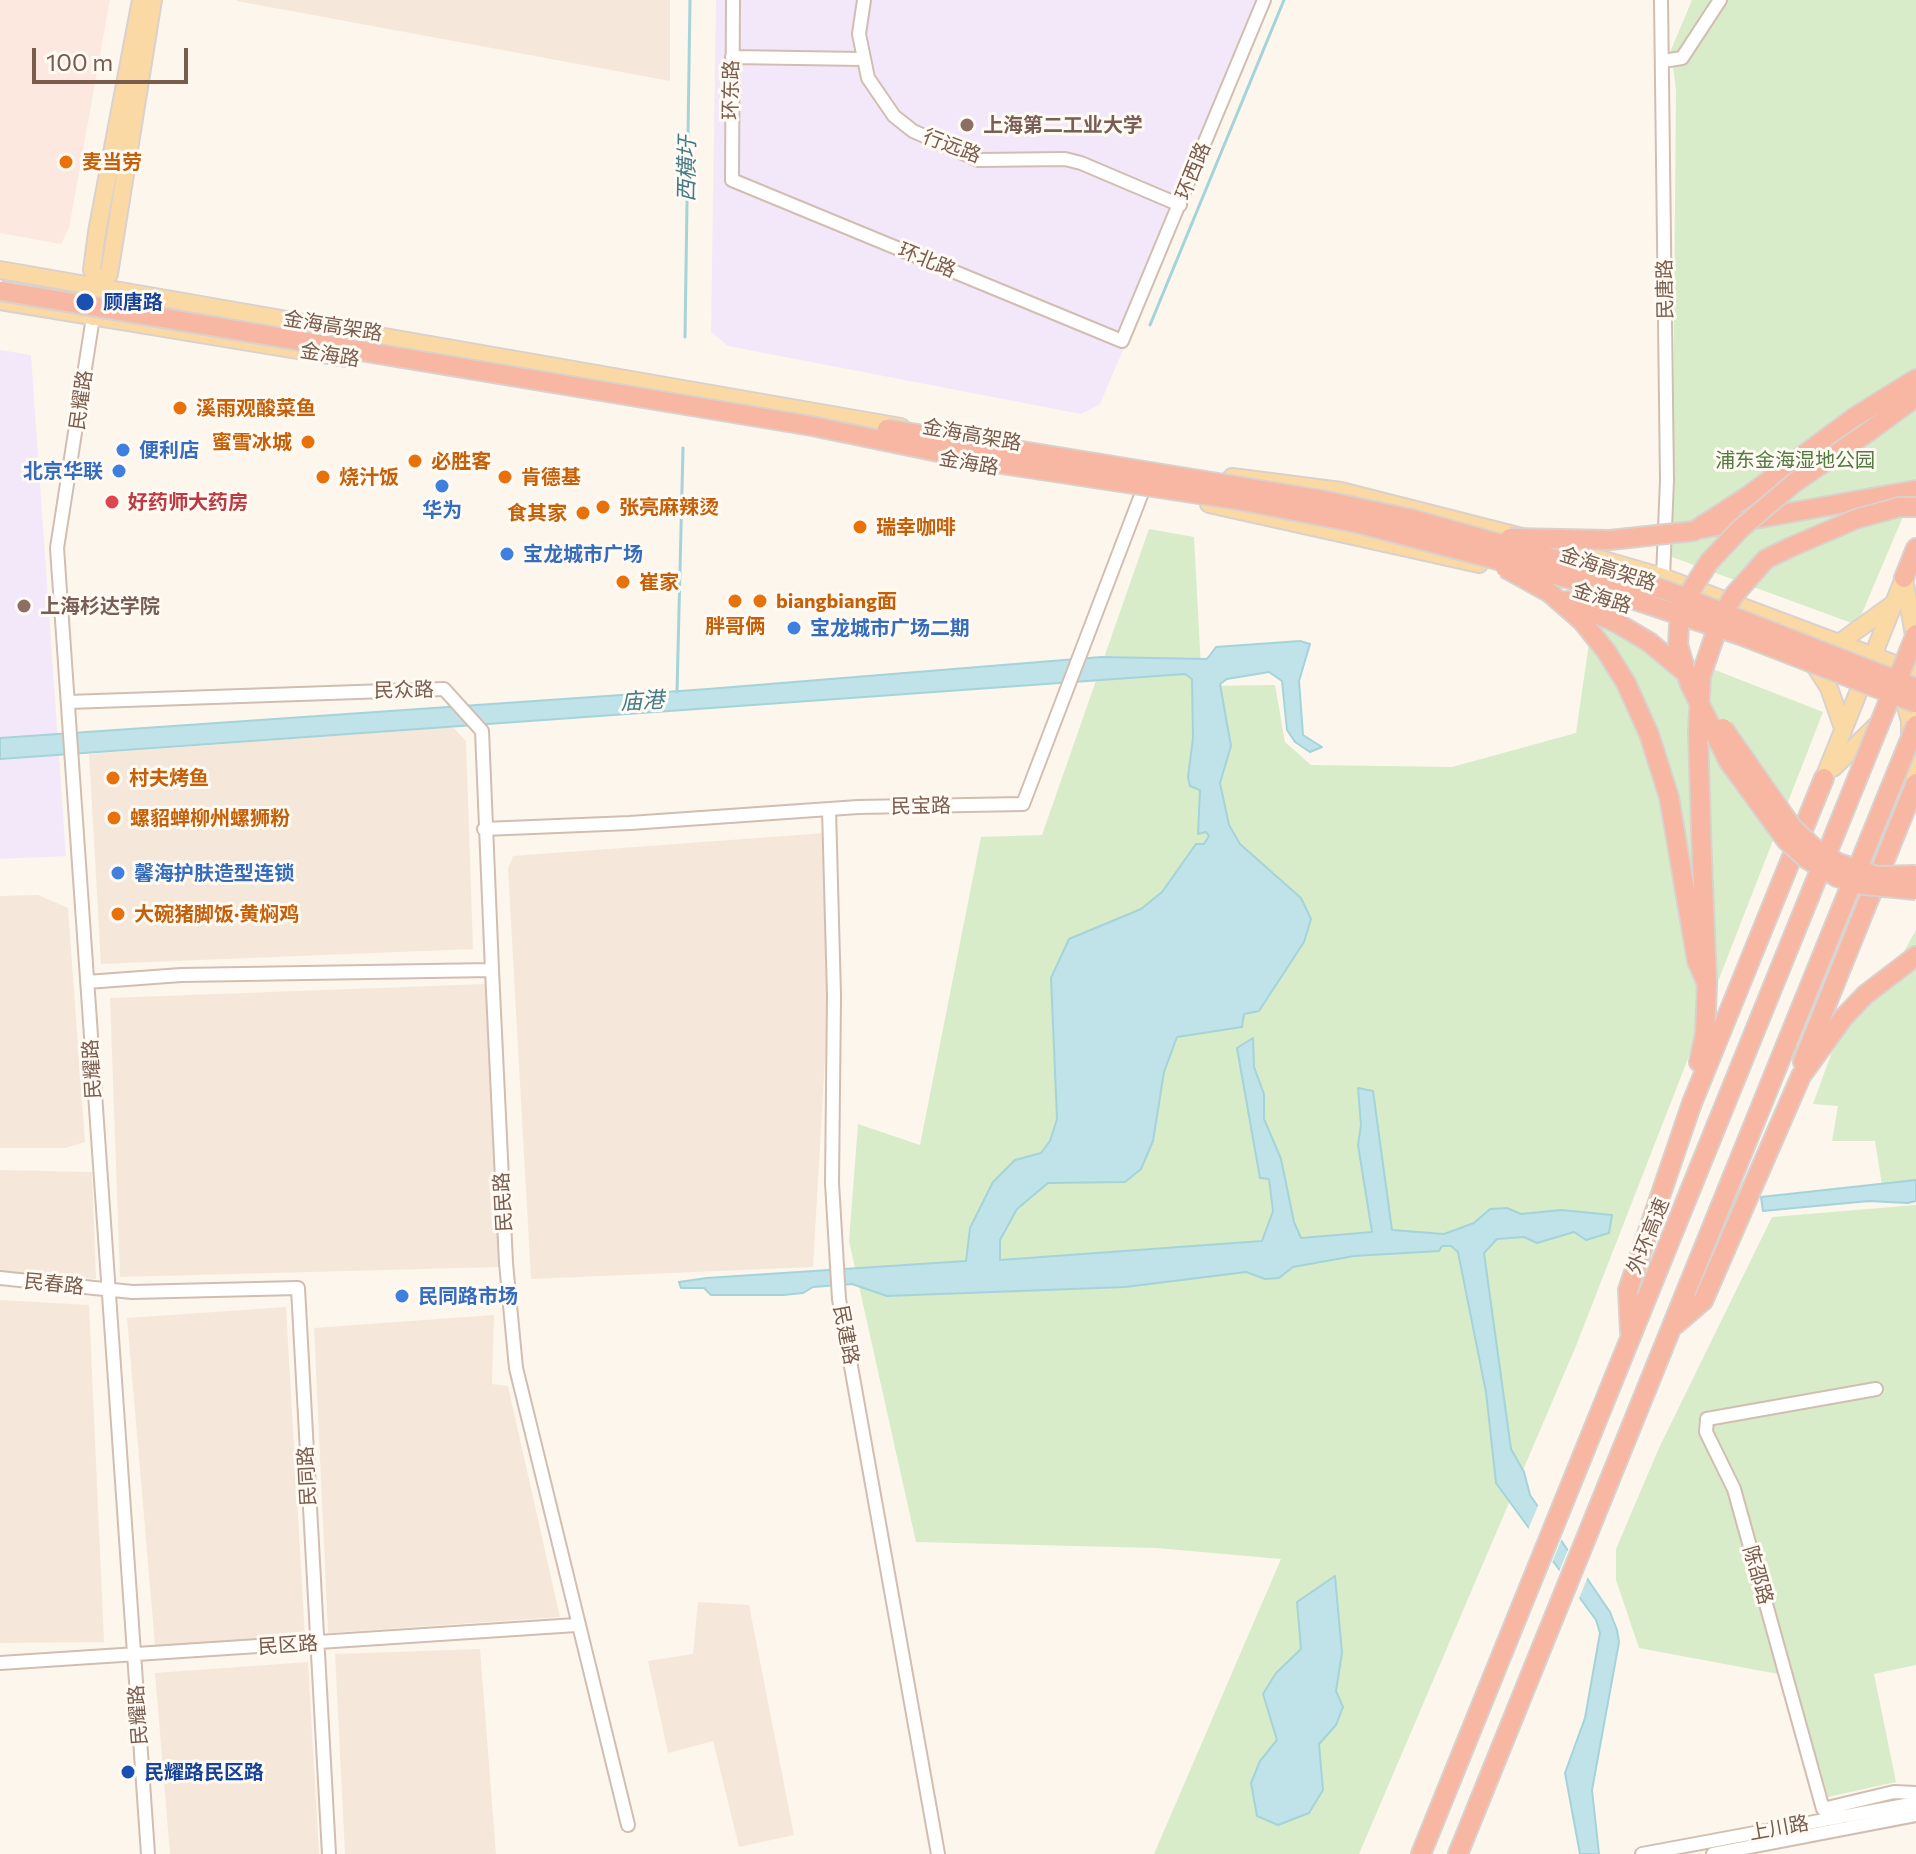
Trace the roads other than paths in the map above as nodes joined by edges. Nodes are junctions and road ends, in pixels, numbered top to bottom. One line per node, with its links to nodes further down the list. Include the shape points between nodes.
1 (141, 0): 15 (main road, via 97,232 92,270)
2 (153, 0): 15 (main road, via 109,274)
3 (733, 0): 8 (street, 环东路)
4 (864, 0): 9 (street, 行远路)
5 (1264, 0): 12 (street, 环西路)
6 (1661, 0): 10 (street, 民唐路)
7 (1720, 0): 10 (street, via 1682,58)
8 (732, 57): 9 (street); 11 (street, 环东路)
9 (862, 59): 12 (street, 行远路, via 879,98 913,131 978,160 1081,163)
10 (1663, 61): 29 (street, 民唐路)
11 (732, 180): 19 (street, 环北路)
12 (1180, 205): 19 (street, 环西路)
13 (0, 270): 15 (main road, 金海路)
14 (0, 281): 25 (highway, 金海高架路, bridge)
15 (100, 286): 18 (main road, 民耀路); 29 (main road, 金海路, via 1070,456 1341,491)
16 (0, 291): 28 (highway, 金海高架路, bridge, via 812,426 982,461 1238,500)
17 (0, 301): 18 (main road, 金海路)
18 (93, 317): 22 (main road, 金海路); 41 (street, 民耀路, via 57,548)
19 (1122, 341)
20 (1916, 379): 26 (highway)
21 (1916, 397): 50 (highway, bridge, via 1794,483 1740,529 1709,562 1680,608 1678,645 1690,685 1729,762 1786,840 1837,877)
22 (1143, 490): 37 (main road, 金海路, via 1404,545 1571,588); 47 (street, 民宝路, via 1023,804)
23 (1916, 490): 26 (highway, bridge)
24 (1916, 507): 56 (highway, bridge, via 1856,519 1766,559 1721,617 1701,676 1698,731)
25 (1412, 519): 26 (highway, bridge, via 1507,538 1610,540); 39 (highway, 金海高架路, bridge, via 1665,590)
26 (1694, 531)
27 (1916, 548): 30 (highway)
28 (1478, 552): 31 (highway, bridge); 42 (highway, 金海高架路, bridge, via 1743,636)
29 (1663, 577): 34 (main road, 金海路)
30 (1904, 578): 32 (main road); 35 (main road)
31 (1550, 593): 49 (highway, bridge, via 1617,623 1674,661 1693,680 1792,827 1813,847 1838,863 1877,876); 56 (highway, via 1582,621 1626,683 1649,734 1669,797 1697,961)
32 (1894, 603): 34 (main road); 36 (main road)
33 (1916, 634): 62 (highway, 外环高速, bridge)
34 (1839, 643): 36 (main road, 金海路)
35 (1916, 646)
36 (1880, 660): 38 (main road, 金海路); 39 (main road); 40 (main road)
37 (1815, 666): 40 (main road, 金海路); 44 (main road)
38 (1916, 674): 39 (main road)
39 (1908, 686): 40 (main road); 42 (main road)
40 (1867, 689): 42 (main road, 金海路); 44 (main road)
41 (68, 702): 48 (street, 民众路, via 444,689 482,731); 55 (street, 民耀路)
42 (1913, 704): 45 (main road, via 1889,713); 46 (main road)
43 (1916, 725): 61 (highway, bridge)
44 (1843, 728): 45 (main road)
45 (1824, 778): 58 (highway)
46 (1916, 782): 57 (highway)
47 (829, 809): 48 (street, 民宝路); 74 (street, 民建路, via 832,1183 839,1299)
48 (484, 829): 53 (street, 民众路)
49 (1916, 875)
50 (1916, 890)
51 (1916, 956): 54 (highway)
52 (1916, 963): 54 (highway)
53 (492, 970): 55 (street, via 181,975); 64 (street, 民民路, via 516,1368)
54 (1898, 971): 57 (highway, via 1843,1018)
55 (87, 982): 60 (street, 民耀路)
56 (1707, 984): 58 (highway, via 1705,1034)
57 (1801, 1076): 61 (highway, via 1703,1301)
58 (1692, 1103): 62 (highway, via 1628,1290)
59 (0, 1278): 60 (street, 民春路)
60 (108, 1289): 65 (street, 民同路, via 298,1288); 66 (street, 民耀路)
61 (1670, 1330): 76 (highway)
62 (1630, 1338): 75 (highway, 外环高速)
63 (1876, 1389): 68 (street, 陈邵路, via 1707,1419 1706,1432 1734,1489 1823,1809 1894,1792)
64 (576, 1625): 65 (street, 民区路); 71 (street, 民民路)
65 (316, 1643): 66 (street, 民区路); 73 (street, 民同路)
66 (134, 1655): 67 (street, 民区路); 72 (street, 民耀路)
67 (0, 1663)
68 (1916, 1793)
69 (1916, 1803): 77 (street, 上川路)
70 (1916, 1815): 78 (street, 上川路)
71 (628, 1825)
72 (148, 1854)
73 (329, 1854)
74 (938, 1854)
75 (1421, 1854)
76 (1458, 1854)
77 (1642, 1854)
78 (1713, 1854)

